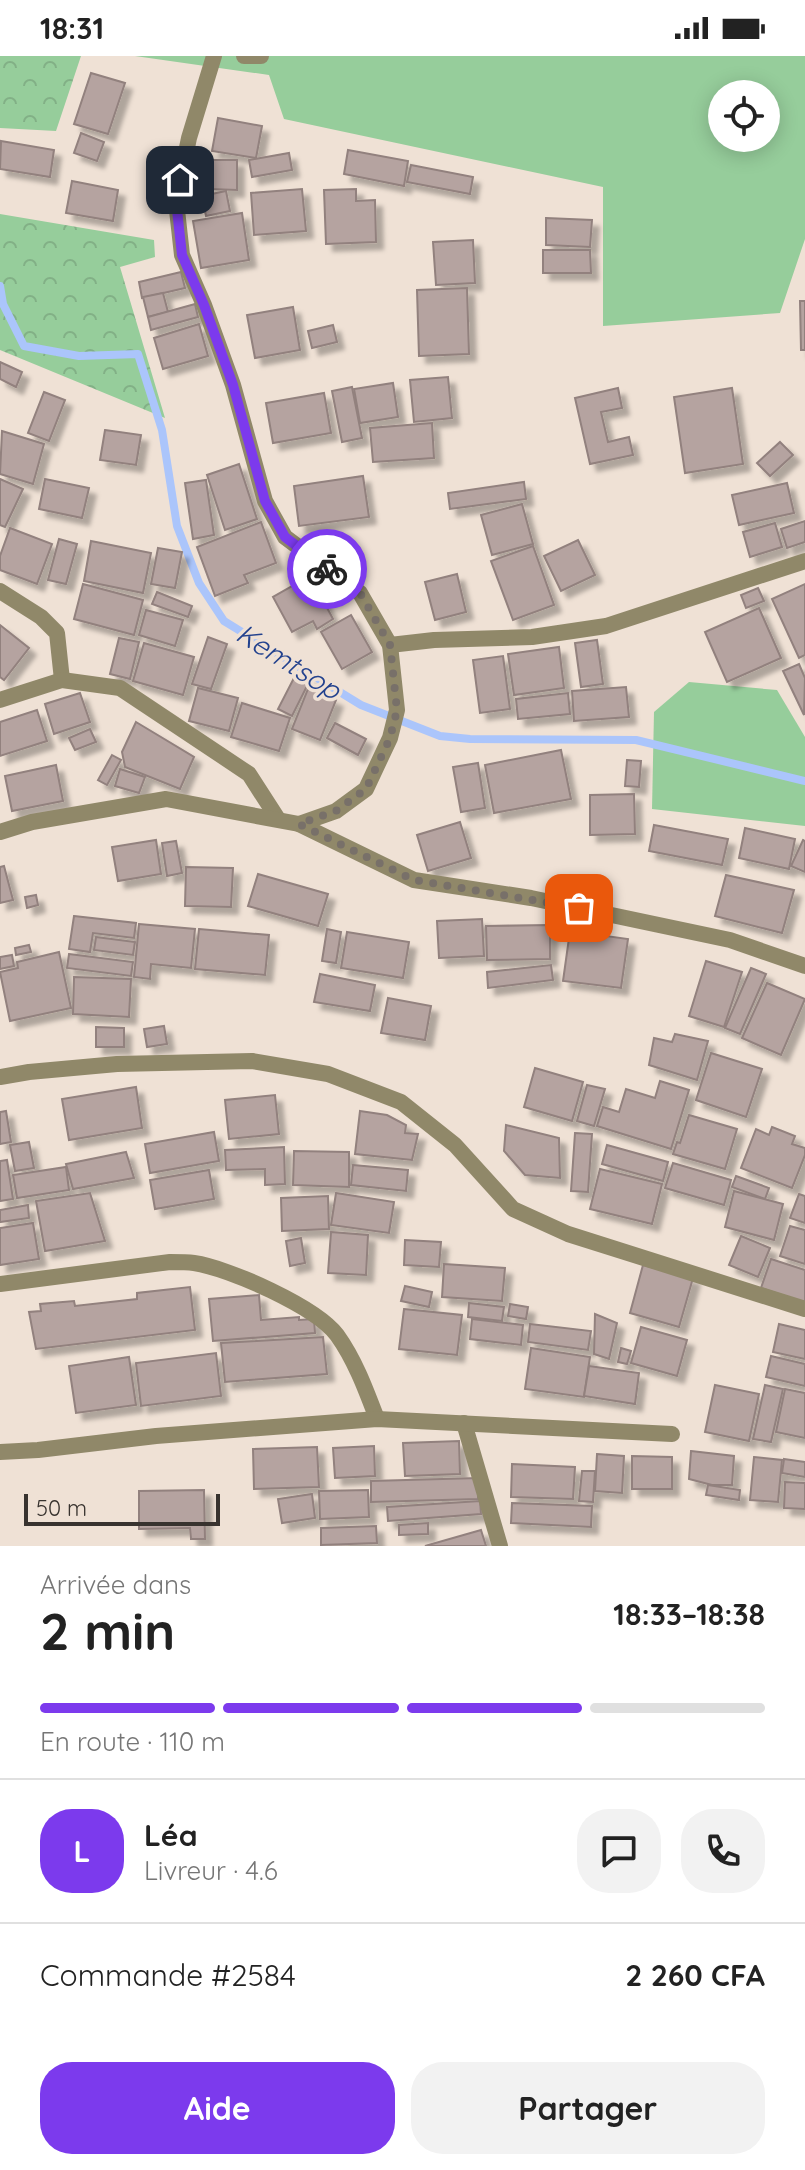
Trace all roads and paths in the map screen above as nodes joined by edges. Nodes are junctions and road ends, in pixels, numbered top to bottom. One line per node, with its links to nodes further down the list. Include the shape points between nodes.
1 (214, 56): 6 (street, via 176,201 182,255 233,385 265,501 285,537 360,593)
2 (244, 56): 3 (street)
3 (261, 56)
4 (805, 561): 6 (street, via 606,626 532,637)
5 (0, 591): 7 (street, via 57,633)
6 (390, 645): 10 (street, via 397,710 366,789 336,811)
7 (62, 680): 8 (street); 9 (street, via 120,688 249,774)
8 (0, 700)
9 (278, 819): 10 (street); 11 (street, via 166,799)
10 (299, 824): 12 (street, via 414,880 531,898 716,937)
11 (0, 832)
12 (805, 966)
13 (0, 1077): 15 (street, via 117,1064 252,1061 328,1074 401,1102 455,1145 513,1209 568,1234)
14 (0, 1284): 16 (street, via 170,1262 220,1271 308,1310 335,1333)
15 (805, 1309)
16 (377, 1419): 17 (street); 19 (street)
17 (464, 1423): 18 (street); 20 (street)
18 (672, 1434)
19 (0, 1452)
20 (500, 1546)

